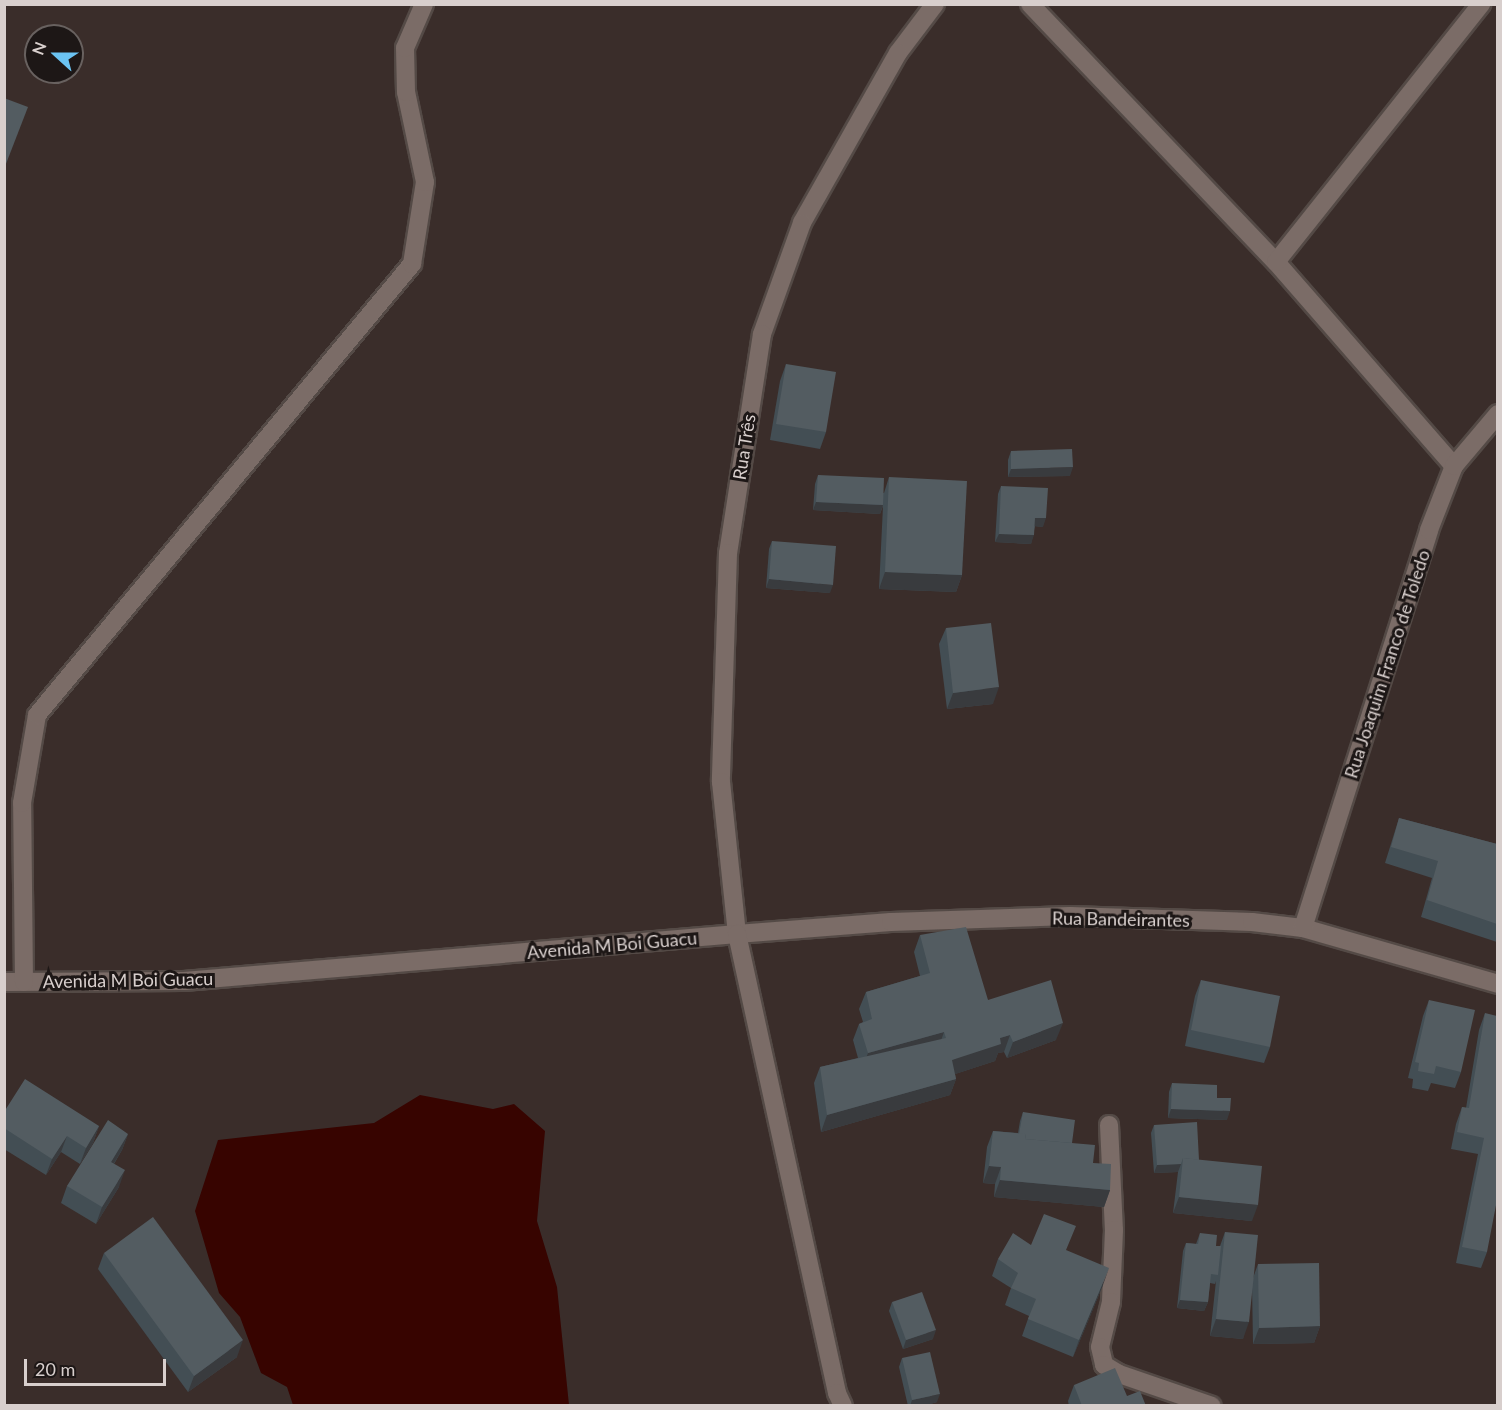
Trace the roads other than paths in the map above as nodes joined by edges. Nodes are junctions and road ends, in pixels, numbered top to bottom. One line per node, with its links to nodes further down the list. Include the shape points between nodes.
1 (424, 4): 11 (street, via 405,48 406,92 425,182 412,264 37,714 22,802)
2 (935, 4): 9 (street, Rua Três, via 898,53 802,223 762,334 728,553 722,782)
3 (1030, 4): 5 (street)
4 (1482, 4): 5 (street)
5 (1276, 262): 7 (street)
6 (1497, 414): 7 (street, Rua Joaquim Franco de Toledo)
7 (1454, 466): 8 (street, Rua Joaquim Franco de Toledo, via 1429,530)
8 (1303, 928): 9 (street, Rua Bandeirantes, via 1252,922 1070,916 891,922); 12 (street, Rua Bandeirantes)
9 (737, 934): 11 (street, Avenida M Boi Guacu, via 184,981); 14 (street, via 837,1393)
10 (4, 982): 11 (street, Avenida M Boi Guacu)
11 (24, 982)
12 (1497, 984)
13 (1109, 1125): 15 (street, via 1114,1230 1111,1302 1100,1347 1104,1365 1119,1374)
14 (843, 1406)
15 (1212, 1406)

